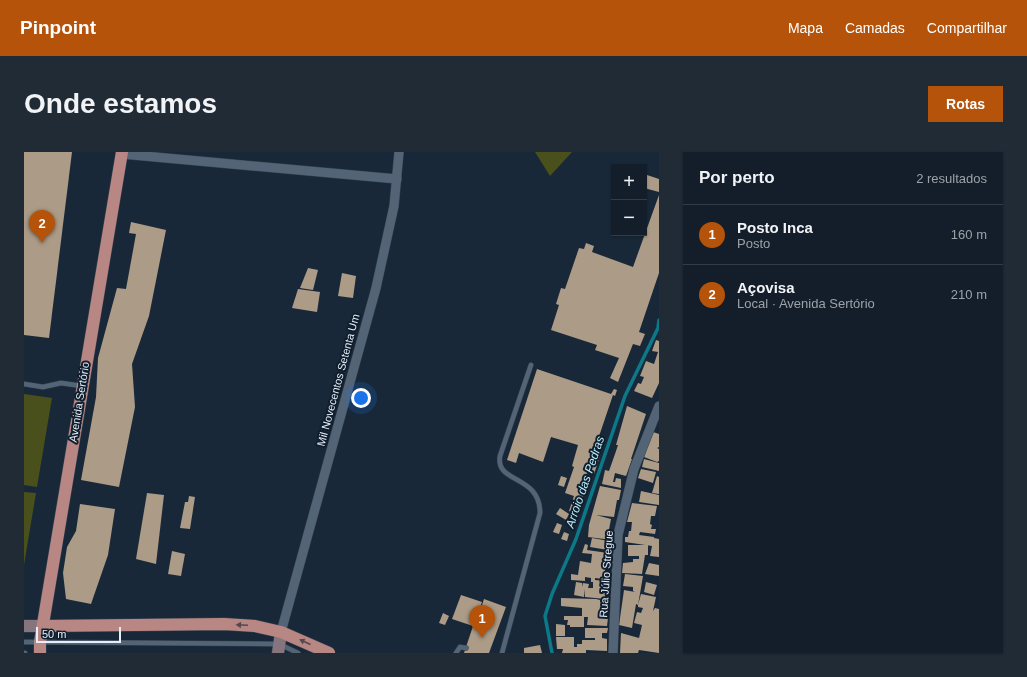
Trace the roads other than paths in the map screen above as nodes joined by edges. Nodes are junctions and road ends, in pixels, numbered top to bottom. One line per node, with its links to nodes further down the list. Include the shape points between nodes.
1 (399, 152): 3 (street, Mil Novecentos Setenta Um)
2 (122, 153): 3 (street); 6 (main road, Avenida Sertório)
3 (397, 179): 10 (street, Mil Novecentos Setenta Um, via 376,288)
4 (530, 364): 18 (lane, via 499,464 502,470 534,491 539,501 540,513)
5 (24, 384): 6 (lane, via 43,387 61,383)
6 (82, 386): 8 (main road, Avenida Sertório)
7 (659, 406): 19 (street, Rua Júlio Stregue, via 634,468 618,535)
8 (43, 626): 9 (main road); 10 (main road, one-way to 8, via 255,626 224,624); 12 (main road, Avenida Sertório)
9 (24, 627)
10 (281, 632): 14 (main road); 16 (main road, one-way to 10)
11 (24, 642): 12 (lane)
12 (40, 648): 14 (lane)
13 (466, 648): 17 (lane, via 460,647)
14 (278, 649): 15 (lane)
15 (298, 653)
16 (329, 653)
17 (456, 653)
18 (502, 653)
19 (613, 653)

